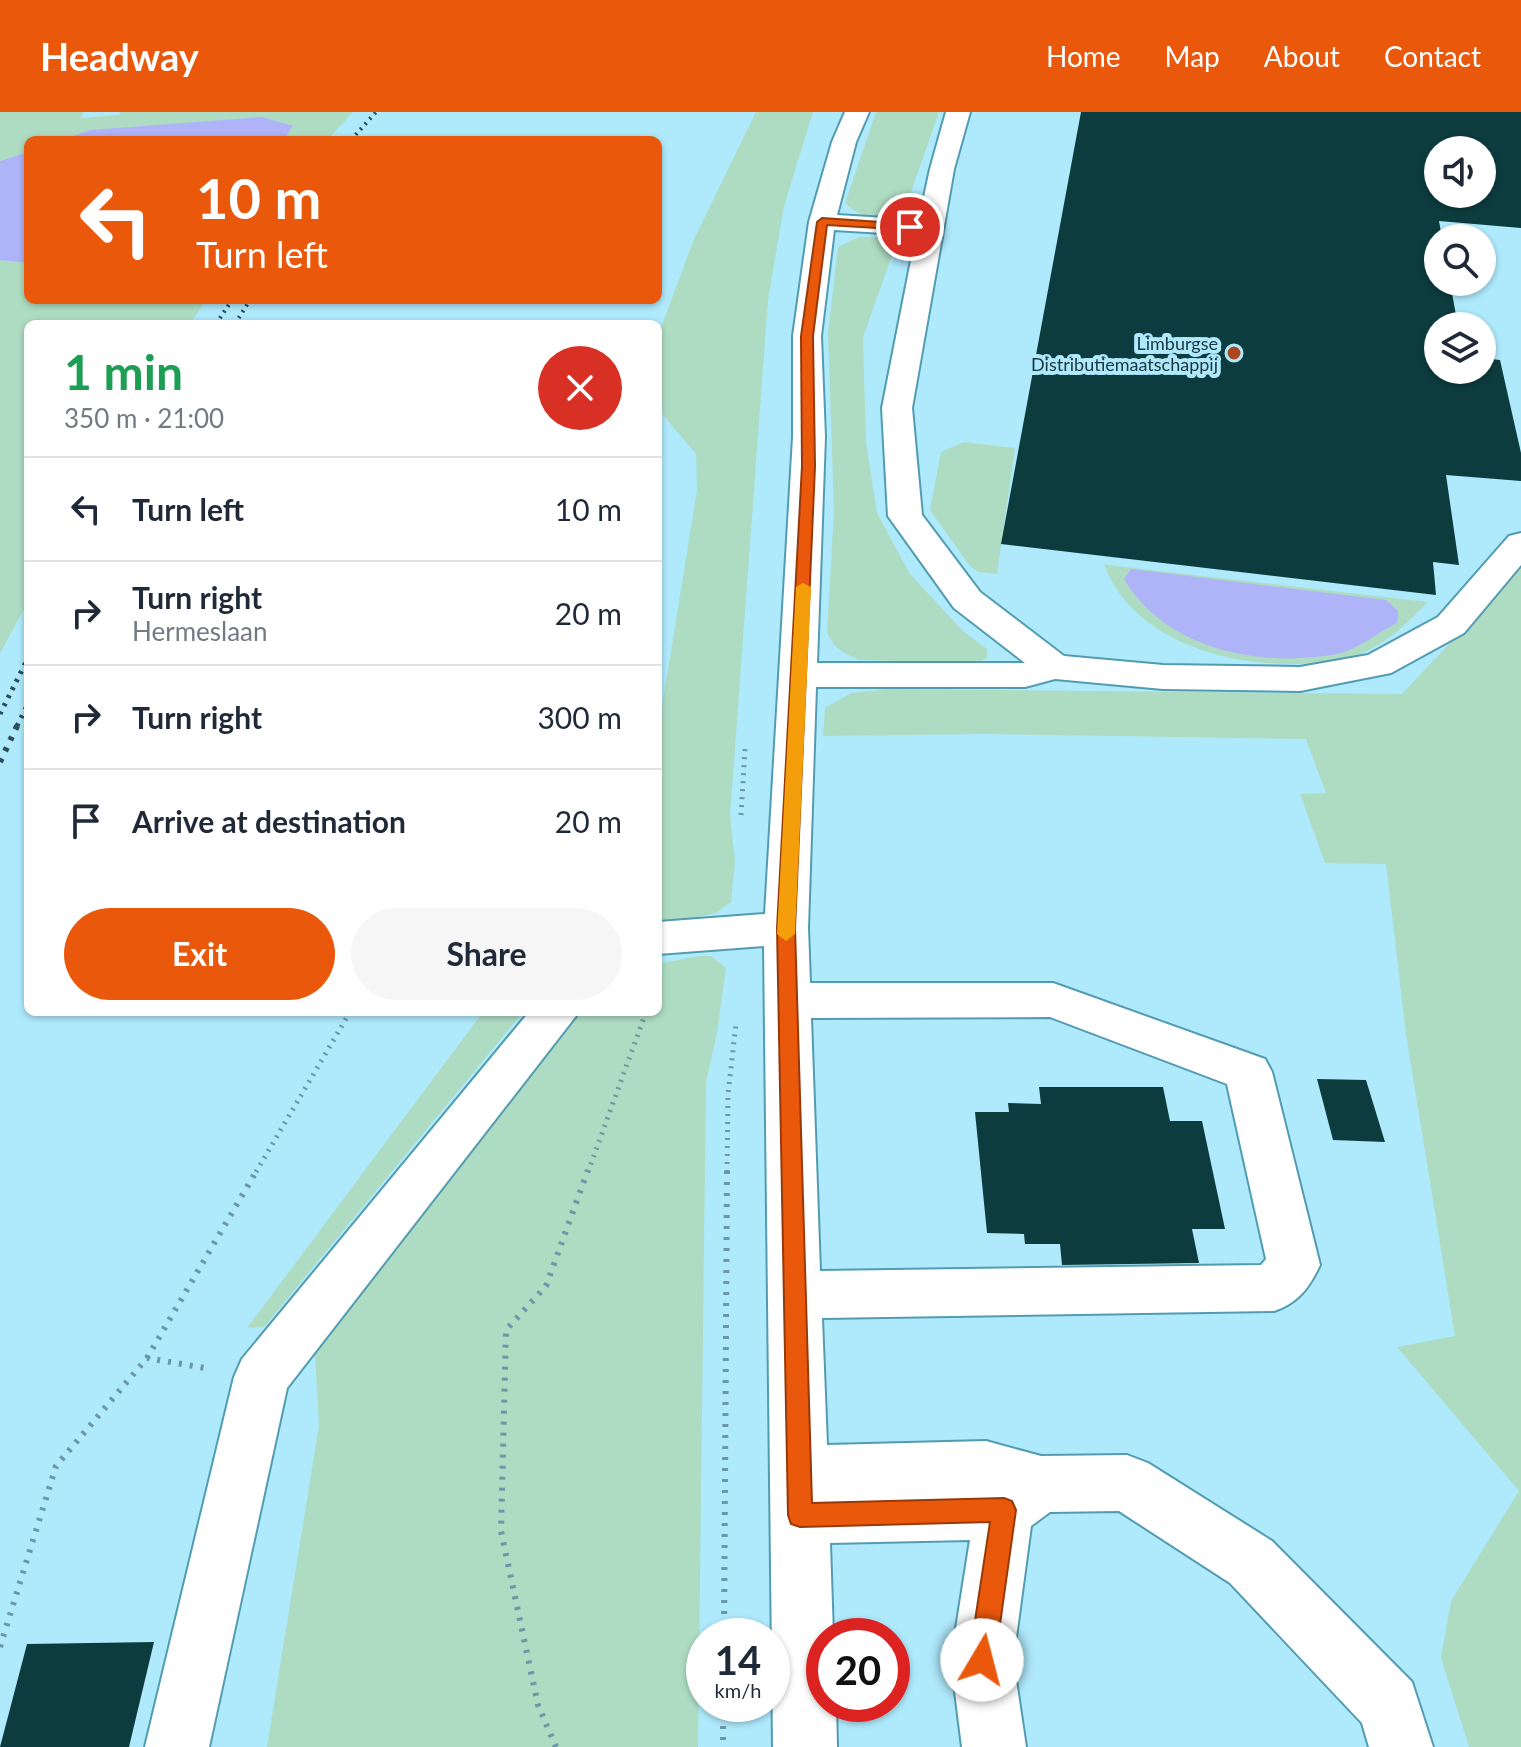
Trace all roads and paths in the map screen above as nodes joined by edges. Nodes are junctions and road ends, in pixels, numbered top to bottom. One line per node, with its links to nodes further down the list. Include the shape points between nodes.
1 (857, 112): 3 (street)
2 (958, 112): 4 (street)
3 (822, 222): 4 (street); 7 (street, via 807,336 809,437)
4 (931, 228): 6 (street, via 897,408 905,516 967,600)
5 (1521, 543): 6 (street, via 1451,625 1378,665 1300,679 1163,677)
6 (1054, 667): 7 (street, via 1025,675)
7 (800, 675): 8 (street)
8 (786, 928): 9 (street); 10 (street)
9 (662, 938)
10 (787, 1001): 15 (street); 15 (street, via 1053,1000 1248,1072 1294,1265 1274,1288)
11 (348, 1016): 16 (path)
12 (553, 1016): 17 (street)
13 (645, 1016): 24 (path, via 546,1286 506,1330 501,1531 538,1705)
14 (736, 1020): 20 (path, via 728,1094)
15 (794, 1295): 18 (street)
16 (147, 1358): 17 (path); 21 (path, via 56,1466)
17 (262, 1377): 23 (street)
18 (799, 1494): 19 (street); 26 (street)
19 (1022, 1497): 27 (street, via 982,1660); 28 (street, via 1127,1483 1251,1562 1389,1705)
20 (724, 1618)
21 (0, 1647)
22 (723, 1722): 25 (path)
23 (177, 1747)
24 (556, 1747)
25 (723, 1747)
26 (805, 1747)
27 (994, 1747)
28 (1401, 1747)

